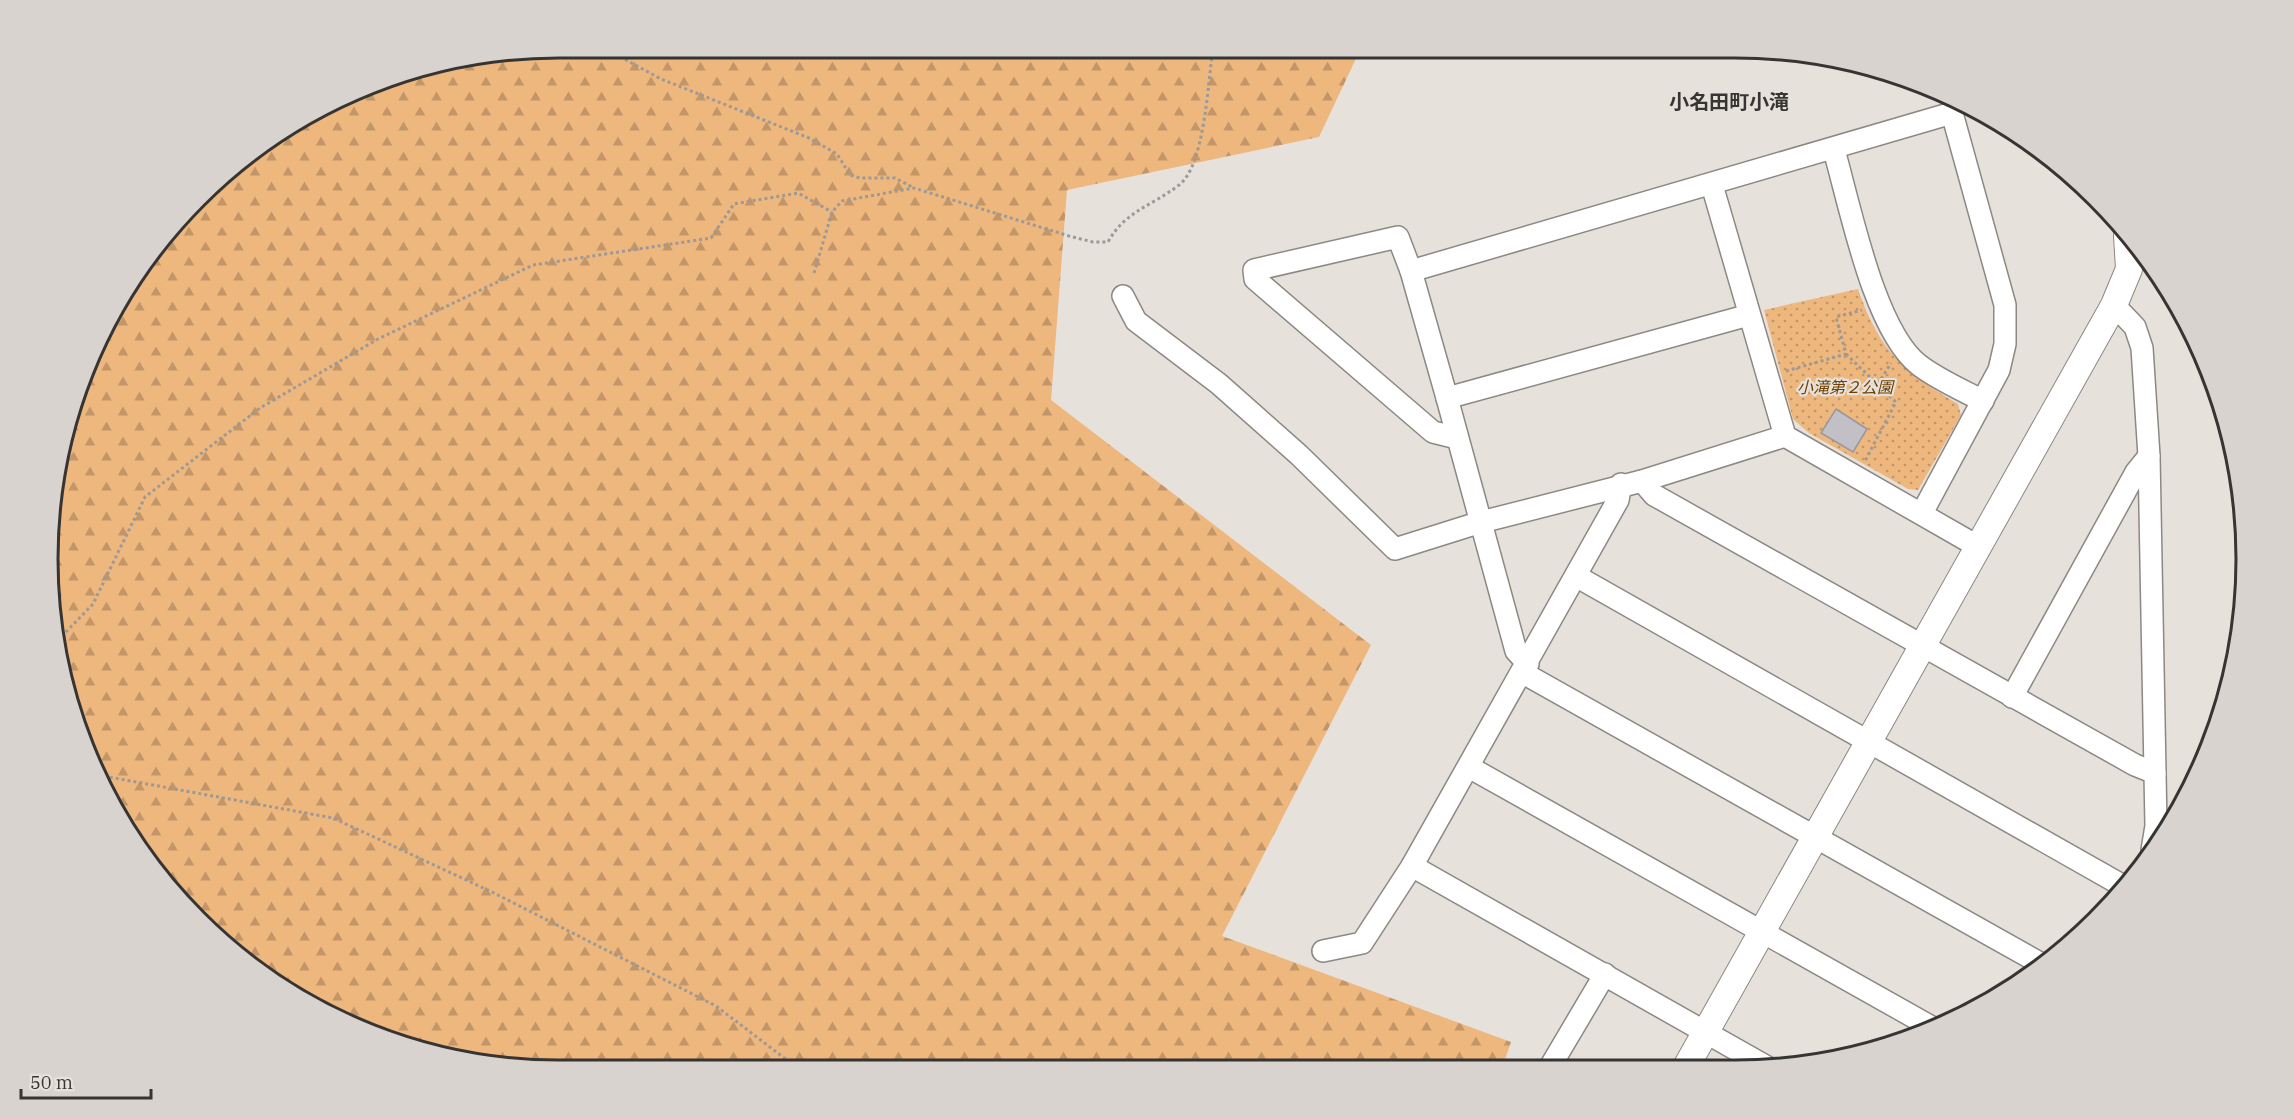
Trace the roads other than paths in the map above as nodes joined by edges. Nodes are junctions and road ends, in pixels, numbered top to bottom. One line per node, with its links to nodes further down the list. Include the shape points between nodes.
1 (1834, 150): 2 (street); 9 (street, via 1881,314 1903,349 1919,365); 9 (street, via 1952,113 2005,305 2005,344 1999,370)
2 (1712, 185): 4 (street); 7 (street)
3 (2128, 250): 6 (street, via 2129,269)
4 (1411, 272): 8 (street); 11 (street, via 1398,237 1254,270 1255,279 1433,432)
5 (1123, 296): 16 (street, via 1136,321 1219,384 1395,549)
6 (2114, 305): 12 (street, via 2135,327 2142,348); 17 (street)
7 (1749, 315): 8 (street); 10 (street)
8 (1447, 398): 11 (street)
9 (1983, 401): 15 (street)
10 (1785, 436): 13 (street); 15 (street)
11 (1457, 438): 16 (street)
12 (2148, 456): 21 (street); 24 (street)
13 (1642, 481): 14 (street); 19 (street, via 1654,495)
14 (1621, 484): 16 (street); 18 (street, via 1618,501)
15 (1922, 513): 17 (street)
16 (1481, 522): 20 (street, via 1516,651)
17 (1977, 546): 19 (street)
18 (1575, 576): 20 (street); 22 (street)
19 (1922, 647): 21 (street); 22 (street)
20 (1525, 668): 23 (street); 26 (street)
21 (2012, 697): 24 (street)
22 (1868, 741): 26 (street); 28 (street)
23 (1469, 767): 27 (street); 29 (street)
24 (2155, 773): 25 (street)
25 (2155, 831)
26 (1816, 837): 29 (street); 31 (street)
27 (1412, 866): 30 (street, via 1362,944); 32 (street)
28 (2118, 882)
29 (1762, 932): 33 (street); 34 (street)
30 (1323, 951)
31 (2035, 960)
32 (1605, 974): 34 (street); 36 (street)
33 (1924, 1023)
34 (1707, 1032): 35 (street); 37 (street)
35 (1754, 1059)
36 (1554, 1060)
37 (1690, 1060)

